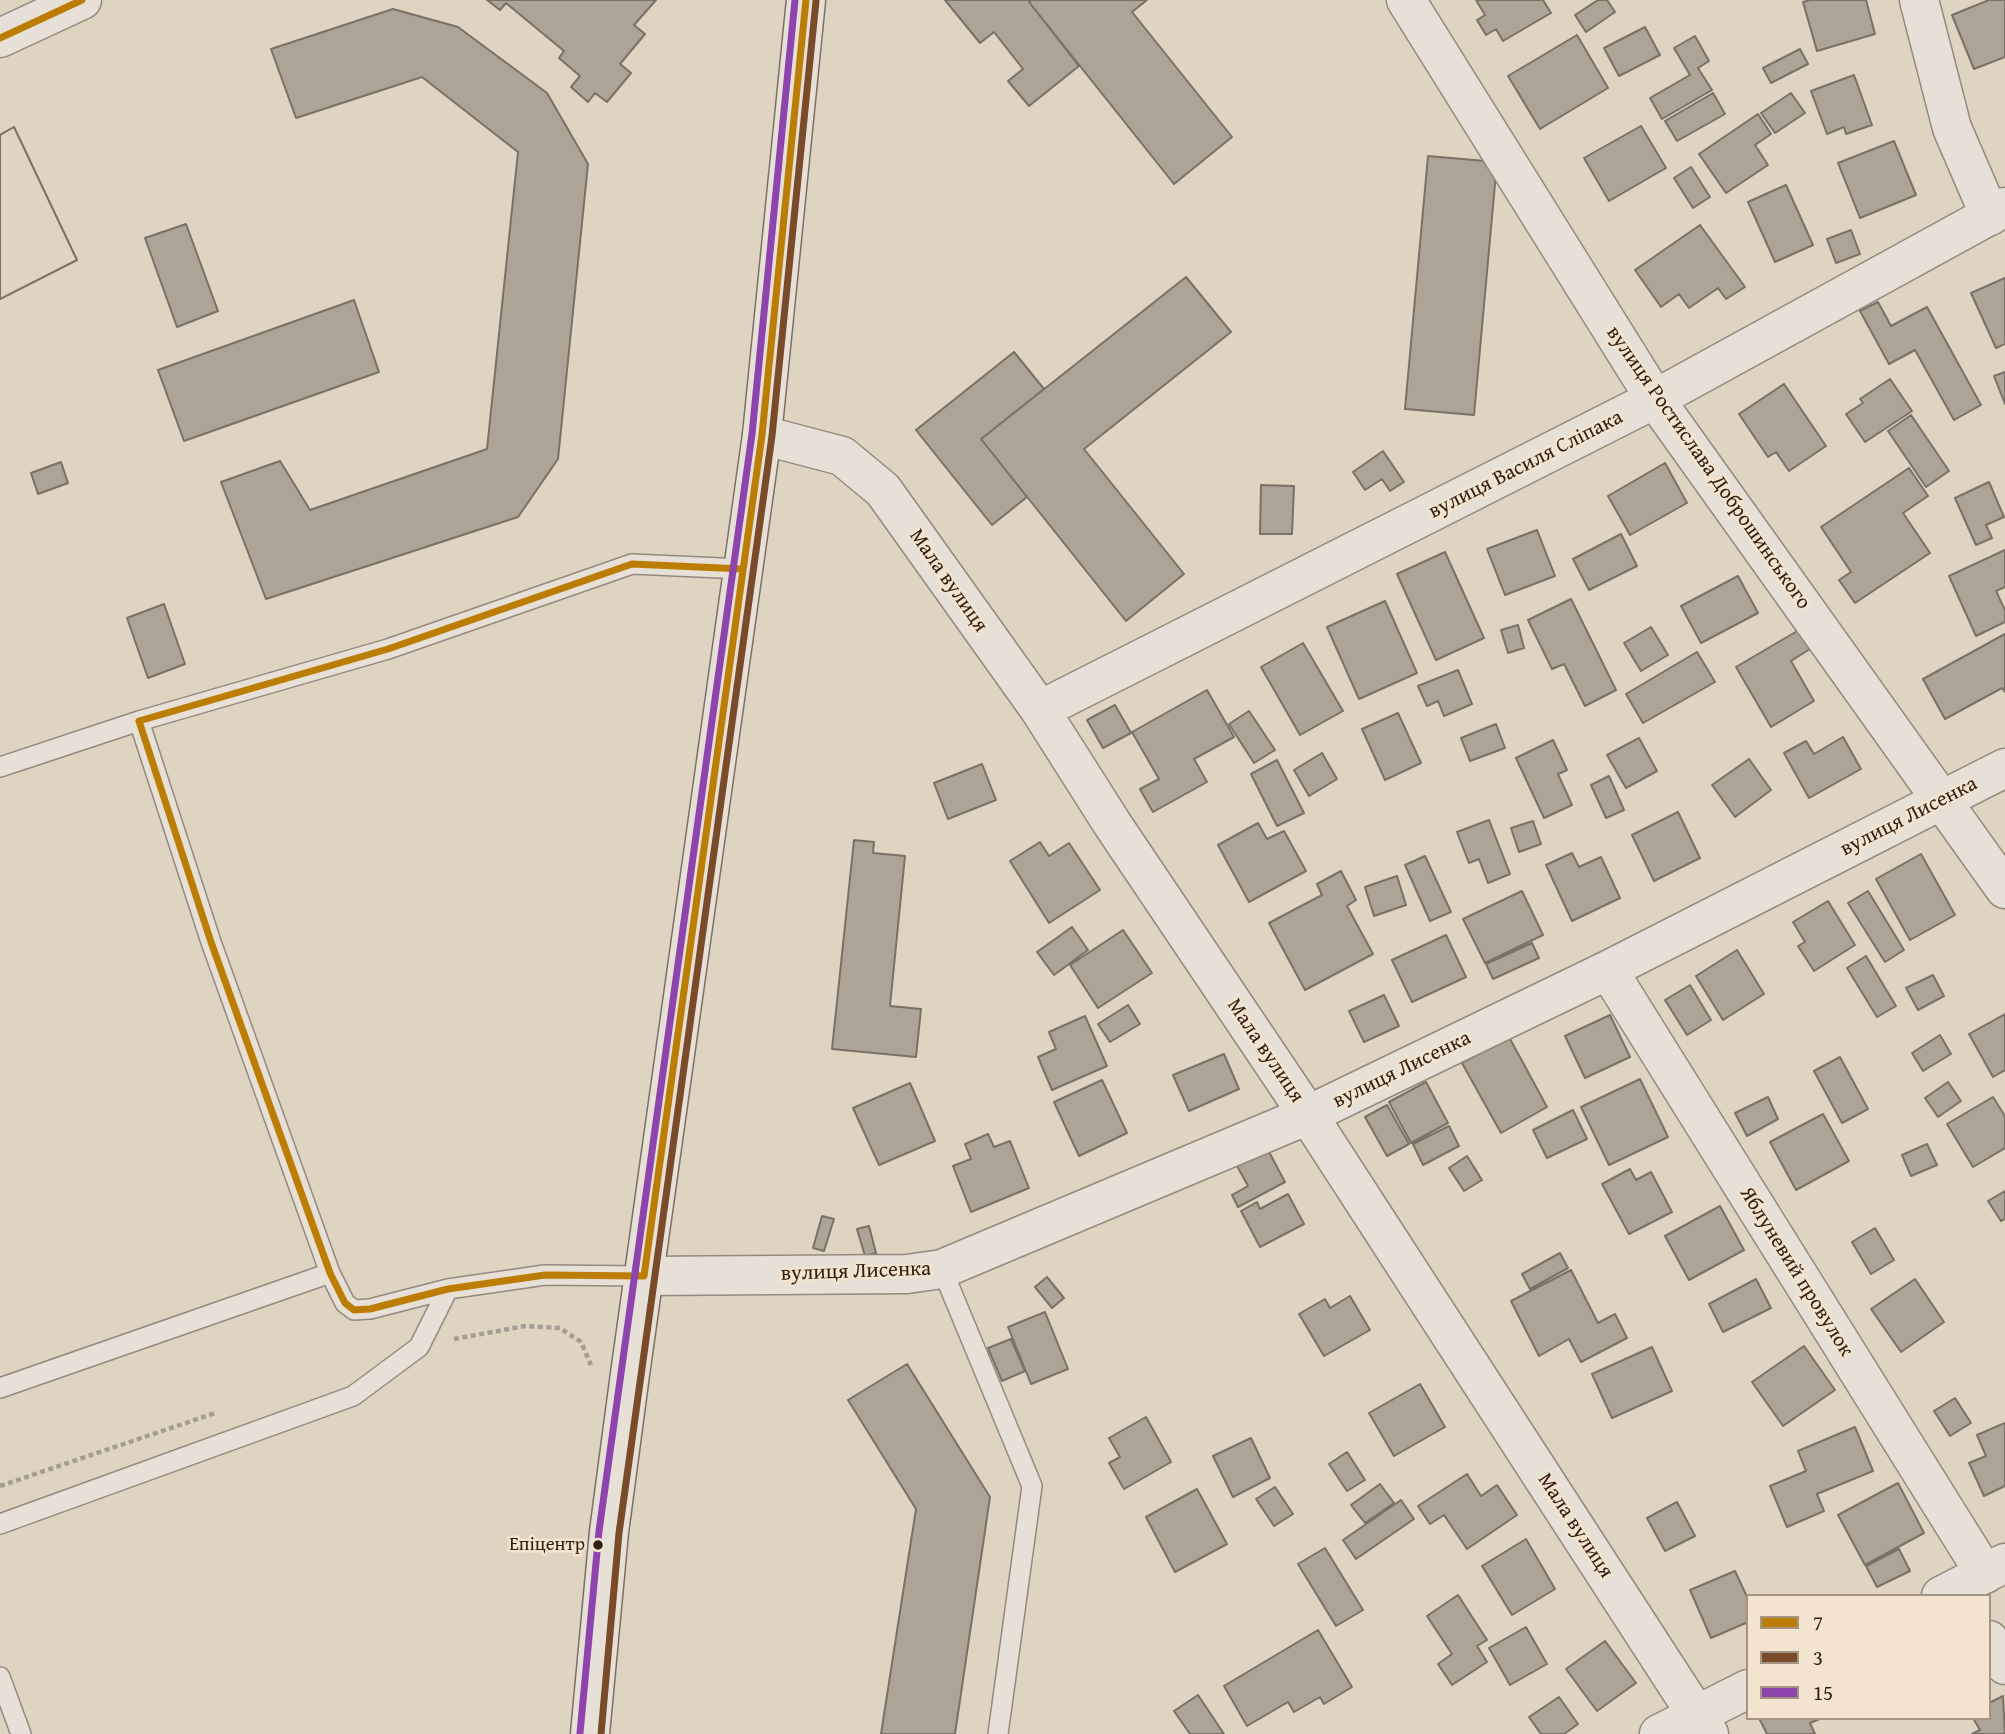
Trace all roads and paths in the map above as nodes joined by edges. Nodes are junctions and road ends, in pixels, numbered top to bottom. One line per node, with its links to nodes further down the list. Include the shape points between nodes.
1 (82, 0): 5 (street)
2 (806, 0): 8 (street)
3 (1405, 0): 7 (street, вулиця Ростислава Доброшинського)
4 (1919, 0): 6 (street, via 1952,128)
5 (0, 38)
6 (1998, 212): 7 (street, вулиця Василя Сліпака)
7 (1655, 400): 10 (street, вулиця Василя Сліпака); 14 (street, вулиця Ростислава Доброшинського)
8 (762, 435): 9 (street); 10 (street, Мала вулиця, via 842,456 883,489)
9 (743, 569): 11 (lane, via 632,564 388,649); 20 (street)
10 (1040, 710): 17 (street, Мала вулиця)
11 (139, 721): 12 (lane); 19 (lane, via 211,942)
12 (0, 767)
13 (2005, 768): 14 (street, вулиця Лисенка)
14 (1943, 800): 15 (street, вулиця Ростислава Доброшинського); 16 (street, вулиця Лисенка)
15 (2005, 889)
16 (1608, 970): 17 (street, вулиця Лисенка); 24 (street, Яблуневий провулок)
17 (1308, 1115): 18 (street, вулиця Лисенка); 29 (street, Мала вулиця)
18 (942, 1269): 20 (street, вулиця Лисенка, via 907,1274); 32 (lane, via 1032,1486)
19 (330, 1273): 21 (lane, via 345,1303 354,1310); 22 (lane)
20 (644, 1276): 21 (lane, via 545,1276); 31 (street, via 609,1532)
21 (449, 1289): 23 (lane, via 419,1348 353,1396)
22 (0, 1388)
23 (0, 1524)
24 (1970, 1583)
25 (1991, 1643): 26 (street)
26 (2005, 1665)
27 (0, 1677): 30 (lane)
28 (1746, 1691): 29 (street)
29 (1703, 1724): 33 (street)
30 (21, 1734)
31 (590, 1734)
32 (998, 1734)
33 (1660, 1734)

